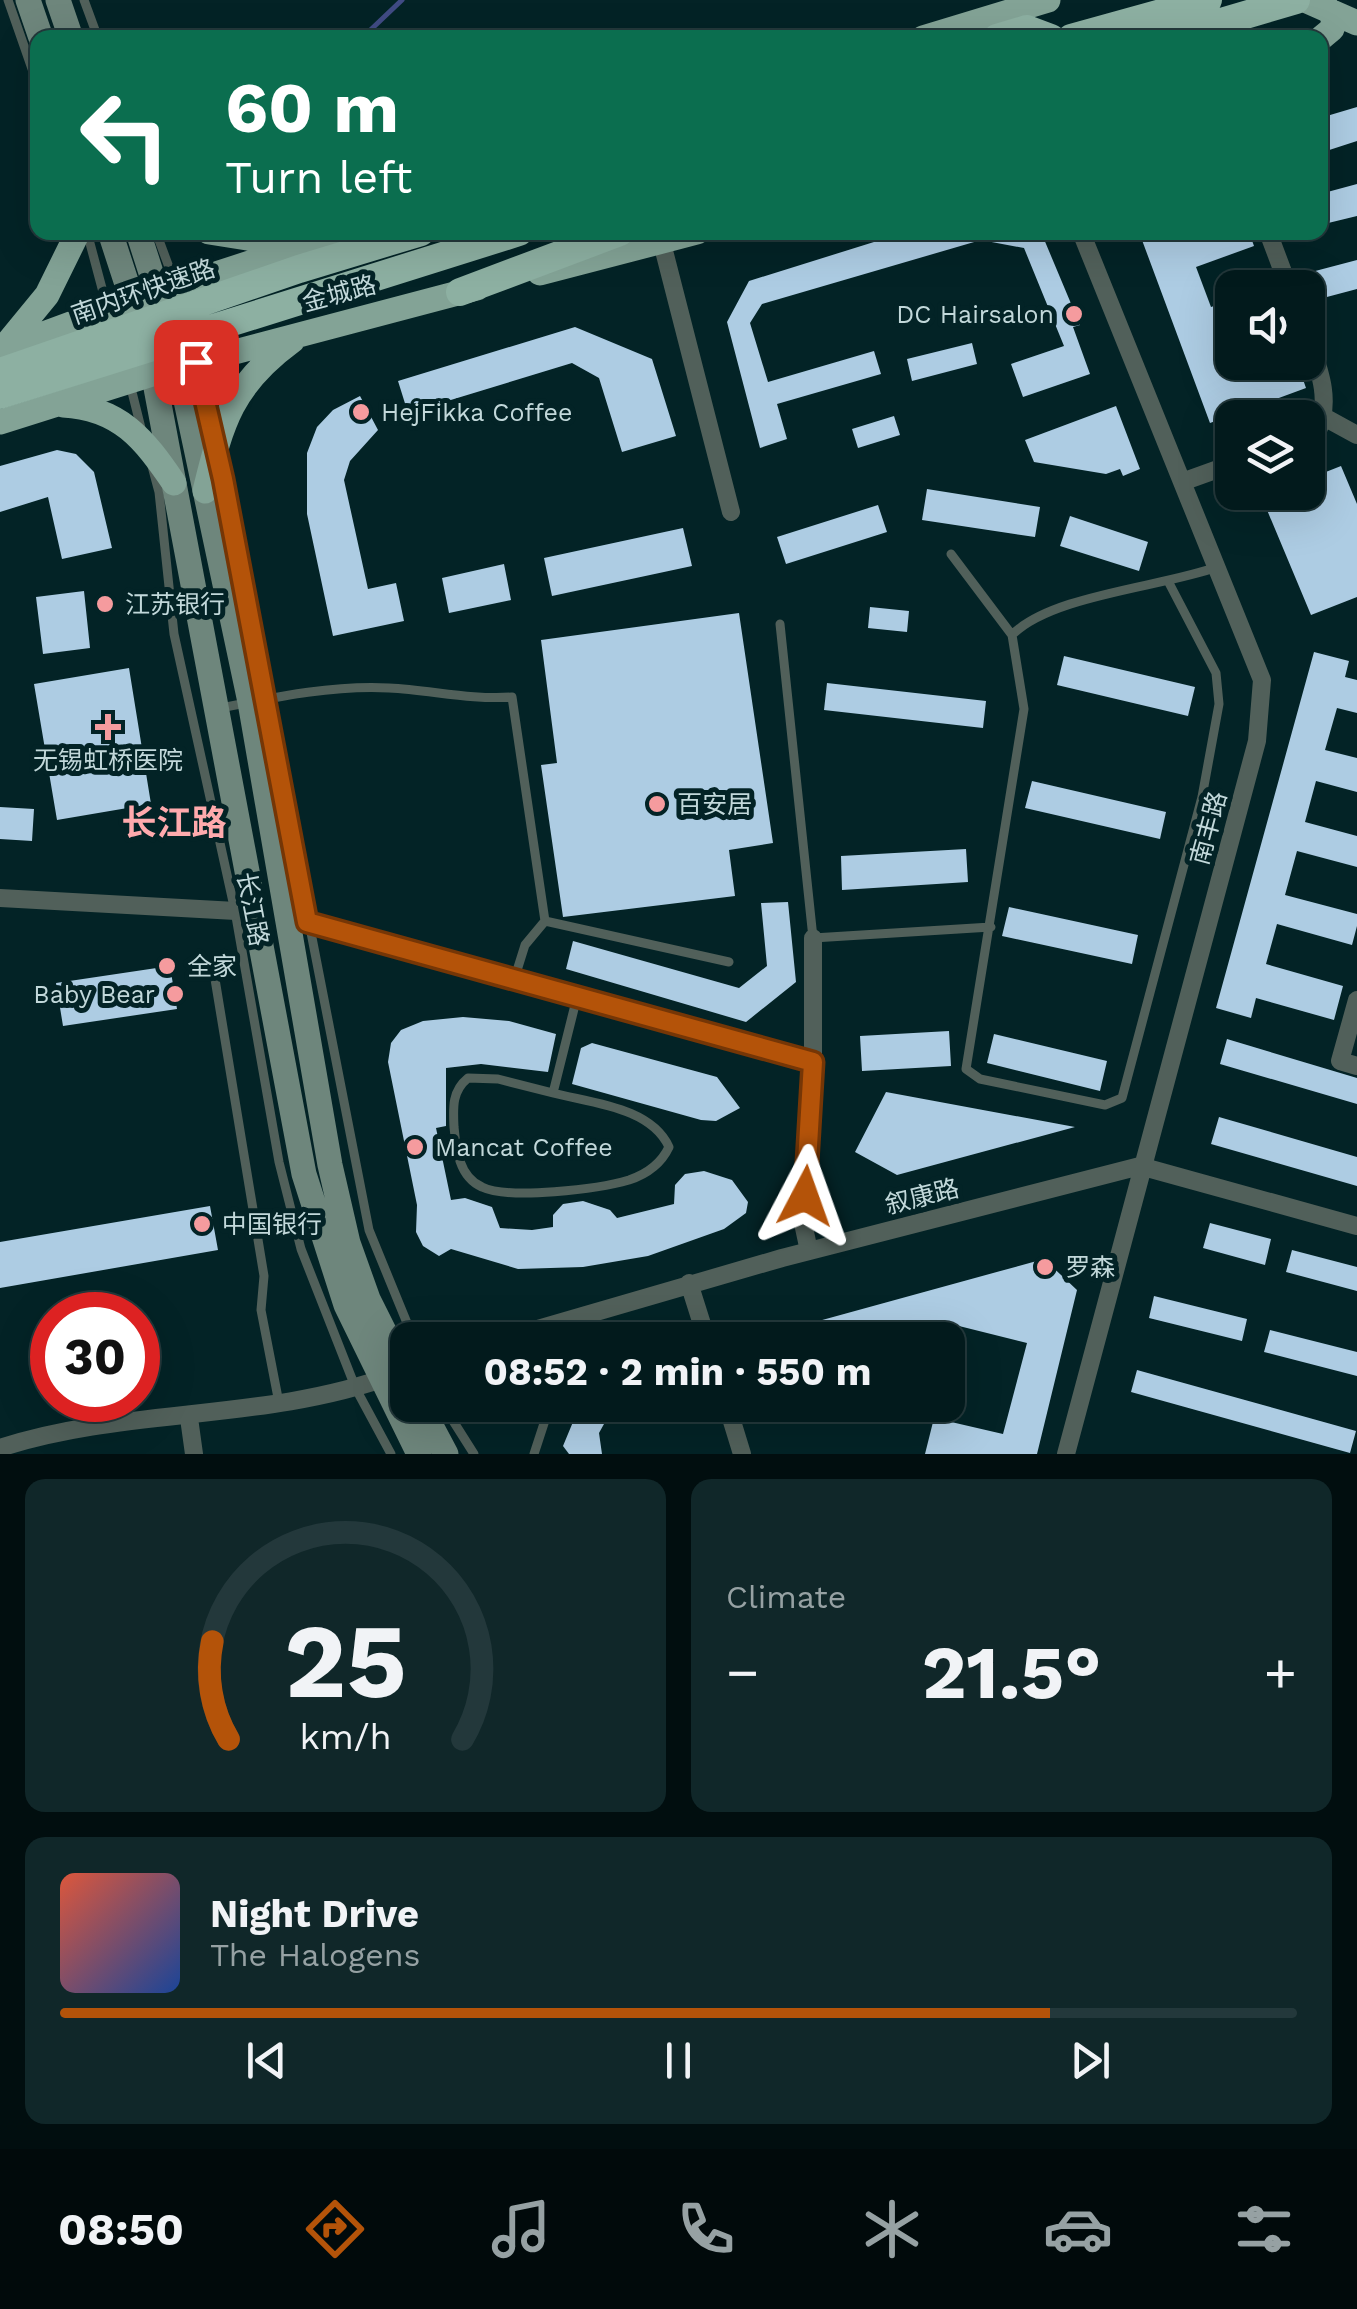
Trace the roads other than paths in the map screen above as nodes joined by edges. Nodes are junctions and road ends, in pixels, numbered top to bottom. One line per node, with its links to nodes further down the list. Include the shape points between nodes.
1 (8, 0): 19 (lane)
2 (28, 0): 10 (main road)
3 (58, 0): 11 (main road)
4 (84, 0): 12 (lane)
5 (1048, 0): 13 (main road)
6 (1208, 0): 14 (highway)
7 (1296, 0): 15 (highway)
8 (1316, 4): 9 (main road); 16 (main road, via 1334,19)
9 (1357, 23)
10 (38, 30)
11 (68, 30)
12 (95, 30)
13 (949, 30)
14 (1100, 30)
15 (1194, 30)
16 (1328, 33)
17 (1357, 37): 18 (main road)
18 (1328, 39)
19 (30, 63)
20 (74, 240): 38 (main road, via 47,295)
21 (90, 240): 36 (lane, 长江路)
22 (116, 240): 35 (main road, 长江路)
23 (140, 240): 35 (main road, 长江路)
24 (156, 240): 35 (lane, 长江路)
25 (324, 240): 35 (main road)
26 (397, 240): 40 (highway, 南内环快速路, bridge)
27 (494, 240): 43 (highway, bridge)
28 (599, 240): 34 (highway)
29 (669, 240): 32 (main road, 金城路)
30 (1085, 240): 51 (street, 南丰路)
31 (1271, 240): 33 (street)
32 (662, 242): 34 (main road, 金城路); 54 (street)
33 (1282, 270)
34 (460, 292): 37 (main road, 金城路)
35 (156, 294): 36 (main road); 39 (main road, 长江路); 41 (main road, 长江路)
36 (108, 310): 38 (main road); 42 (lane, 长江路)
37 (303, 334): 39 (main road, 金城路); 49 (main road, via 235,395)
38 (0, 350)
39 (188, 364): 41 (main road, 金城路); 49 (lane, 长江路); 53 (main road, 长江路)
40 (0, 372)
41 (154, 373): 42 (main road, 金城路); 52 (main road, 长江路)
42 (129, 381): 44 (main road, 金城路); 48 (lane, 长江路)
43 (0, 395)
44 (53, 405): 46 (main road, 金城路); 48 (main road, via 114,415)
45 (1325, 418): 47 (street)
46 (0, 422)
47 (1357, 435)
48 (144, 438): 52 (main road); 63 (lane, 长江路, via 160,492 174,634)
49 (215, 448): 53 (main road); 60 (lane, 长江路)
50 (1215, 470): 51 (street)
51 (1182, 482): 56 (street, 南丰路)
52 (174, 484): 61 (main road, 长江路)
53 (205, 491): 60 (main road, 长江路)
54 (731, 512)
55 (951, 554): 59 (lane)
56 (1217, 567): 57 (lane); 76 (street, 南丰路, via 1262,680 1258,741)
57 (1168, 581): 59 (lane, via 1025,622); 66 (lane, via 1216,674 1218,704 1202,798 1122,1098 1105,1105 980,1078 966,1069)
58 (780, 624): 67 (lane)
59 (1012, 636): 66 (lane, via 1024,709)
60 (258, 701): 61 (lane); 64 (main road, 长江路); 65 (lane, via 344,688 512,697)
61 (213, 710): 63 (main road, 长江路)
62 (0, 898): 63 (street)
63 (244, 911): 84 (main road, 长江路, via 304,1174 346,1305)
64 (296, 919): 70 (street); 80 (lane, 长江路, via 369,1230); 83 (main road, 长江路, via 348,1243)
65 (545, 921): 69 (lane); 70 (lane, via 525,946)
66 (991, 927): 67 (lane)
67 (813, 938): 73 (street)
68 (212, 961): 86 (lane)
69 (729, 962)
70 (514, 980): 71 (street)
71 (577, 997): 73 (street); 75 (lane)
72 (1357, 1000): 74 (street, via 1340,1061)
73 (813, 1062): 78 (street, via 803,1223)
74 (1357, 1066)
75 (553, 1093): 75 (lane, via 630,1113 661,1131 668,1147 662,1162 630,1180 578,1188 479,1187 456,1150 458,1086 468,1078 498,1079)
76 (1140, 1166): 77 (street, 叙康路); 78 (street, 叙康路); 102 (street, 南丰路, via 1131,1224)
77 (1357, 1226)
78 (809, 1251): 79 (street, 叙康路)
79 (689, 1284): 81 (street, 叙康路); 82 (street)
80 (407, 1322)
81 (561, 1322)
82 (701, 1322)
83 (390, 1374)
84 (390, 1375)
85 (390, 1377): 86 (street)
86 (279, 1403): 87 (street)
87 (189, 1418): 94 (street, via 78,1430); 95 (street)
88 (391, 1422): 96 (lane, 长江路)
89 (407, 1422): 97 (main road, 长江路)
90 (429, 1422): 98 (main road)
91 (454, 1422): 99 (lane)
92 (544, 1422): 100 (lane)
93 (732, 1422): 101 (street)
94 (0, 1448)
95 (194, 1454)
96 (391, 1454)
97 (418, 1454)
98 (446, 1454)
99 (474, 1454)
100 (534, 1454)
101 (742, 1454)
102 (1066, 1454)

